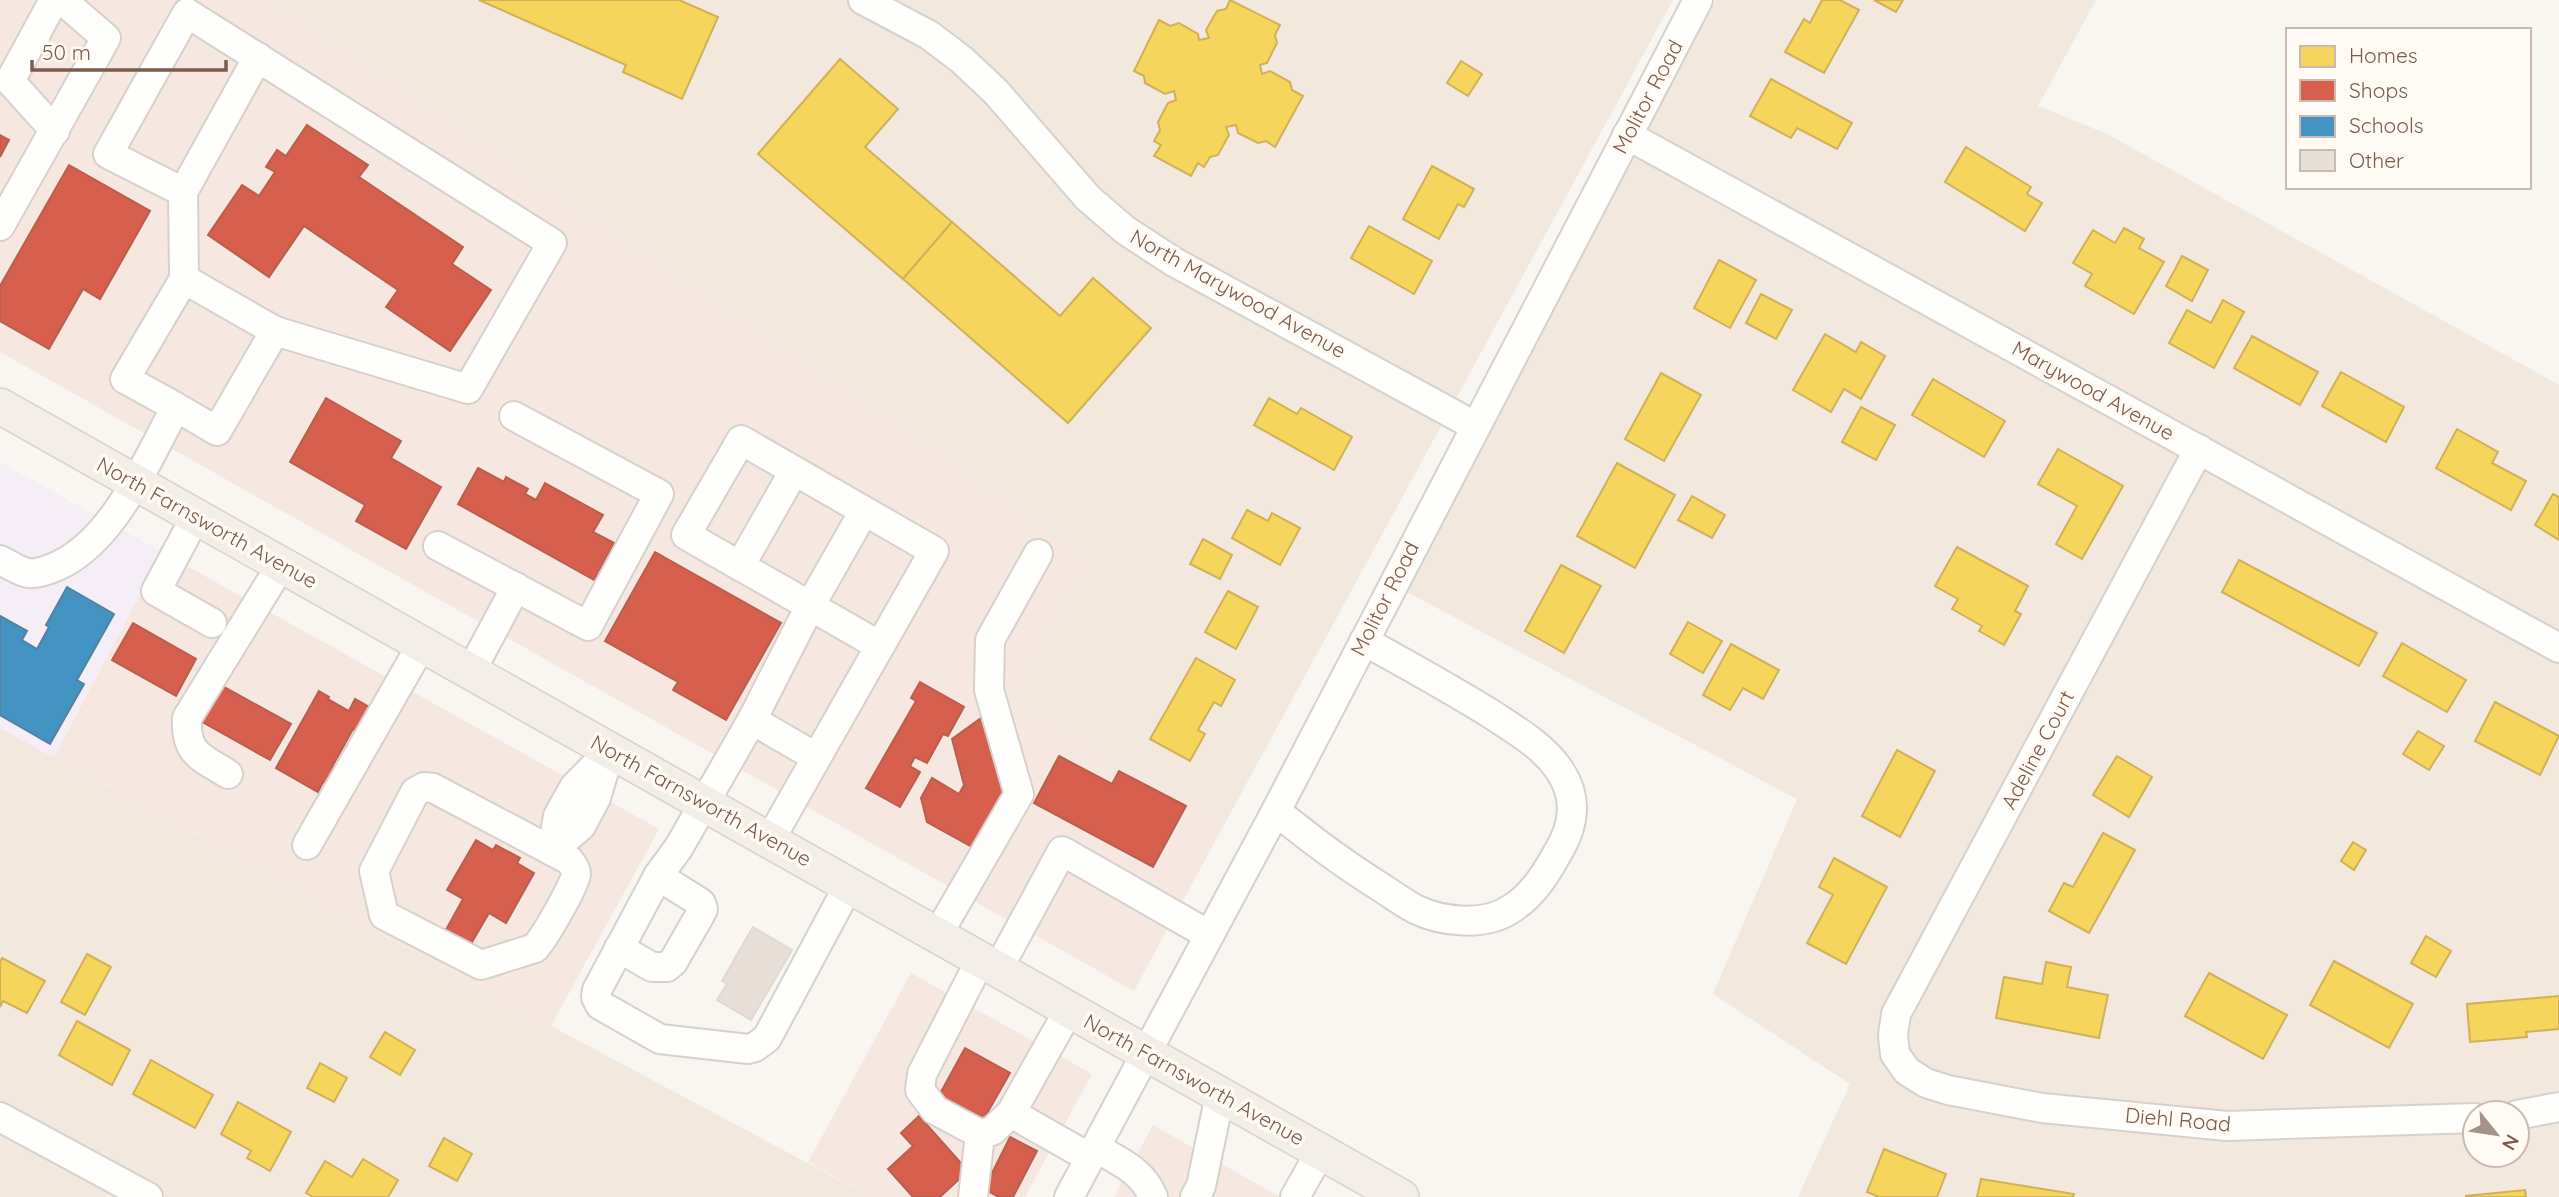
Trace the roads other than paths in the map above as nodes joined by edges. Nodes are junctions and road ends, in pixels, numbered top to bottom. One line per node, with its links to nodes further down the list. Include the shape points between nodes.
1 (54, 0): 6 (street, via 10,81)
2 (61, 0): 6 (street, via 106,38)
3 (863, 0): 15 (street, North Marywood Avenue, via 929,35 962,60 1088,198 1125,230 1174,262)
4 (1699, 0): 7 (street, Molitor Road)
5 (258, 58): 8 (street); 8 (street, via 187,13 108,154); 11 (street, via 552,243 468,389)
6 (55, 131): 9 (street)
7 (1627, 135): 15 (street, Molitor Road); 16 (street, Marywood Avenue)
8 (183, 192): 10 (street)
9 (0, 226)
10 (184, 279): 11 (street); 13 (street, via 125,379)
11 (275, 331): 13 (street, via 217,430)
12 (0, 406): 18 (main road, North Farnsworth Avenue)
13 (176, 407): 18 (street)
14 (514, 416): 26 (street, via 659,494 588,626)
15 (1475, 426): 29 (street, Molitor Road)
16 (2199, 449): 32 (street, Marywood Avenue); 51 (street, Adeline Court, via 1896,1014)
17 (794, 471): 19 (street); 25 (street); 25 (street, via 741,440 686,535)
18 (135, 482): 20 (main road, North Farnsworth Avenue); 23 (street, via 107,526 68,563 26,573)
19 (864, 511): 27 (street); 31 (street, via 934,551)
20 (195, 516): 24 (main road, North Farnsworth Avenue); 28 (street, via 156,591)
21 (438, 546): 26 (street)
22 (1038, 554): 45 (street, via 990,640 989,690 1019,794)
23 (0, 560)
24 (281, 565): 30 (main road, North Farnsworth Avenue); 37 (street, via 187,718 186,733 194,752)
25 (740, 566): 27 (street)
26 (516, 587): 33 (street)
27 (810, 606): 31 (street); 34 (street)
28 (212, 623)
29 (1364, 641): 39 (street, Molitor Road); 39 (street, via 1440,682 1541,751 1569,790 1573,814 1565,840 1535,888 1510,910 1486,919 1451,920 1415,909 1329,855)
30 (422, 644): 33 (main road, North Farnsworth Avenue); 41 (street)
31 (880, 646): 36 (street)
32 (2559, 648)
33 (471, 671): 35 (main road, North Farnsworth Avenue)
34 (751, 720): 36 (street); 38 (street)
35 (610, 751): 38 (main road, North Farnsworth Avenue); 42 (street, via 575,786 558,816)
36 (816, 757): 40 (street)
37 (228, 774)
38 (704, 802): 40 (main road, North Farnsworth Avenue); 43 (street)
39 (1276, 811): 46 (street, Molitor Road)
40 (770, 840): 44 (main road, North Farnsworth Avenue)
41 (307, 845)
42 (552, 851): 42 (street, via 424,787 415,792 374,871 384,915 481,965 535,948 576,876 569,860)
43 (658, 876): 47 (street); 47 (street, via 701,903 700,915 667,967 652,967)
44 (849, 885): 45 (main road, North Farnsworth Avenue); 47 (street, via 767,1038 748,1049 660,1040 600,1005 597,990)
45 (938, 934): 48 (main road, North Farnsworth Avenue)
46 (1209, 935): 48 (street, via 1062,851); 50 (street, Molitor Road)
47 (619, 948)
48 (990, 964): 49 (main road, North Farnsworth Avenue); 58 (street, via 922,1074 920,1090 935,1110)
49 (1069, 1010): 50 (main road, North Farnsworth Avenue); 55 (street)
50 (1147, 1054): 52 (main road, North Farnsworth Avenue); 60 (street, Molitor Road)
51 (1895, 1054): 57 (street, Diehl Road, via 1907,1071 1926,1083 2042,1108 2227,1126)
52 (1220, 1095): 59 (main road, North Farnsworth Avenue); 65 (street, via 1202,1186)
53 (2559, 1107): 54 (street)
54 (2531, 1112)
55 (1011, 1113): 58 (street, via 992,1131); 60 (street)
56 (0, 1116): 61 (street)
57 (2461, 1118)
58 (980, 1134): 62 (street)
59 (1321, 1151): 66 (street); 67 (main road, North Farnsworth Avenue)
60 (1093, 1153): 63 (street, Molitor Road); 64 (street, via 1138,1173)
61 (148, 1197)
62 (972, 1197)
63 (1069, 1197)
64 (1153, 1197)
65 (1195, 1197)
66 (1295, 1197)
67 (1401, 1197)

